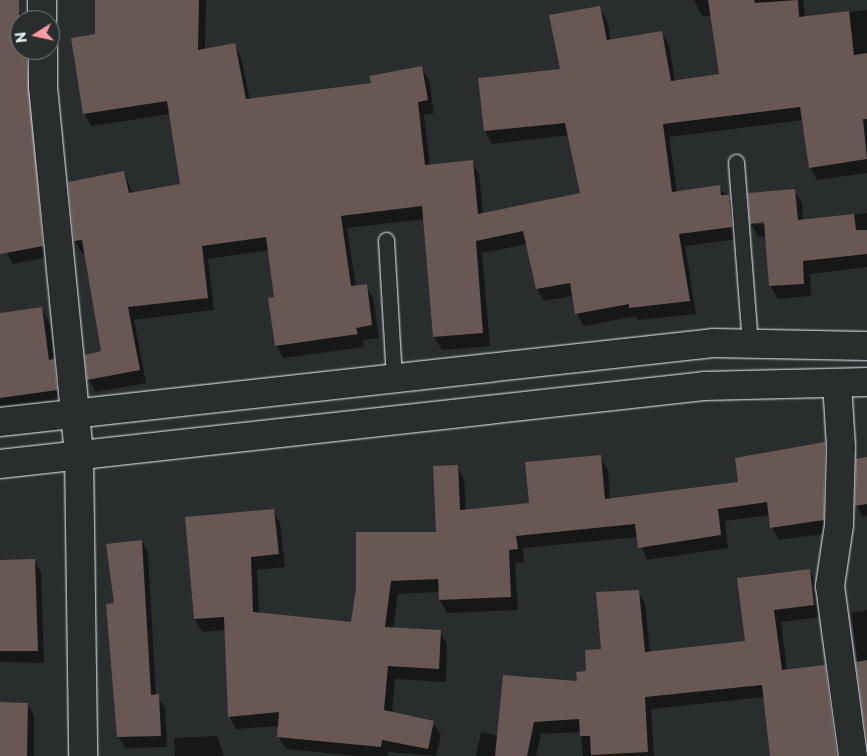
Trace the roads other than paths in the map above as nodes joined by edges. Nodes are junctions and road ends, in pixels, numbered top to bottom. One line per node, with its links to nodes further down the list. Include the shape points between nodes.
1 (42, 60): 9 (main road)
2 (736, 162): 4 (lane)
3 (386, 240): 6 (lane)
4 (750, 344): 5 (main road); 6 (main road, via 713,343)
5 (867, 346)
6 (394, 379): 9 (main road)
7 (867, 382): 8 (main road)
8 (836, 383): 11 (main road, via 704,386); 14 (main road, via 841,448 838,525 830,586)
9 (76, 414): 10 (main road); 11 (main road)
10 (0, 422)
11 (79, 455): 12 (main road); 13 (main road)
12 (0, 464)
13 (83, 756)
14 (853, 756)

